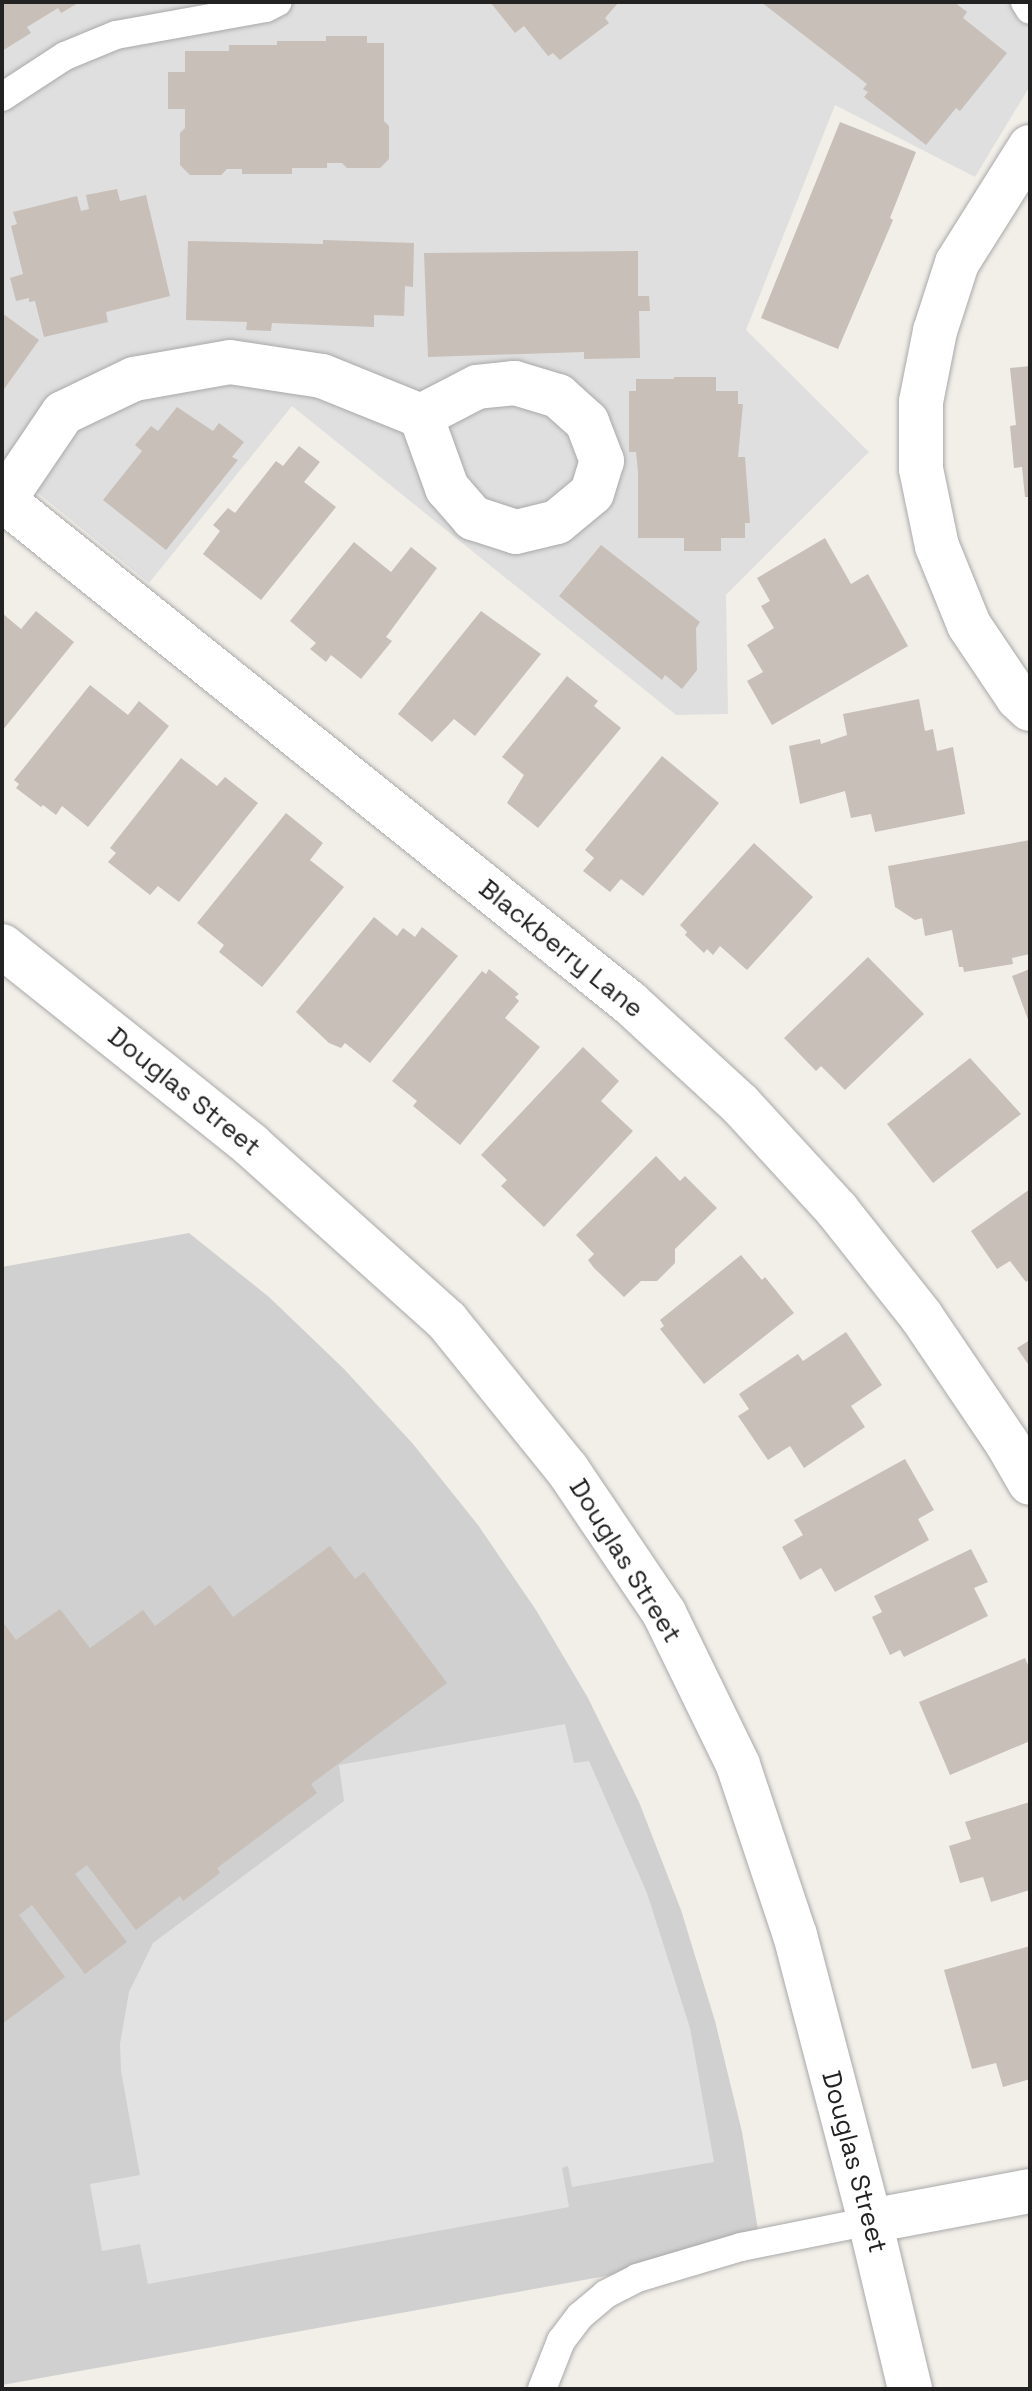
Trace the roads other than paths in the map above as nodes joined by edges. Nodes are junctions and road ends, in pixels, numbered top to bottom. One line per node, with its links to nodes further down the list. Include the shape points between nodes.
1 (278, 2): 4 (lane, via 116,35 65,56)
2 (1025, 2): 3 (lane)
3 (1030, 10)
4 (2, 97)
5 (1030, 147): 8 (street, via 957,263 935,331 921,402 921,469 937,546 969,625)
6 (421, 416): 7 (street, Blackberry Lane, via 322,376 230,362 134,379 63,413)
7 (3, 499): 10 (street, Blackberry Lane, via 630,1003 740,1104 837,1210 921,1316)
8 (1030, 709)
9 (2, 946): 12 (street, Douglas Street, via 251,1145 447,1321 567,1469 664,1613 738,1765 795,1935)
10 (1030, 1483)
11 (1030, 2191): 12 (street)
12 (870, 2221): 13 (lane, via 741,2247 637,2278 580,2316 561,2341); 14 (street, Douglas Street)
13 (542, 2389)
14 (910, 2389)

